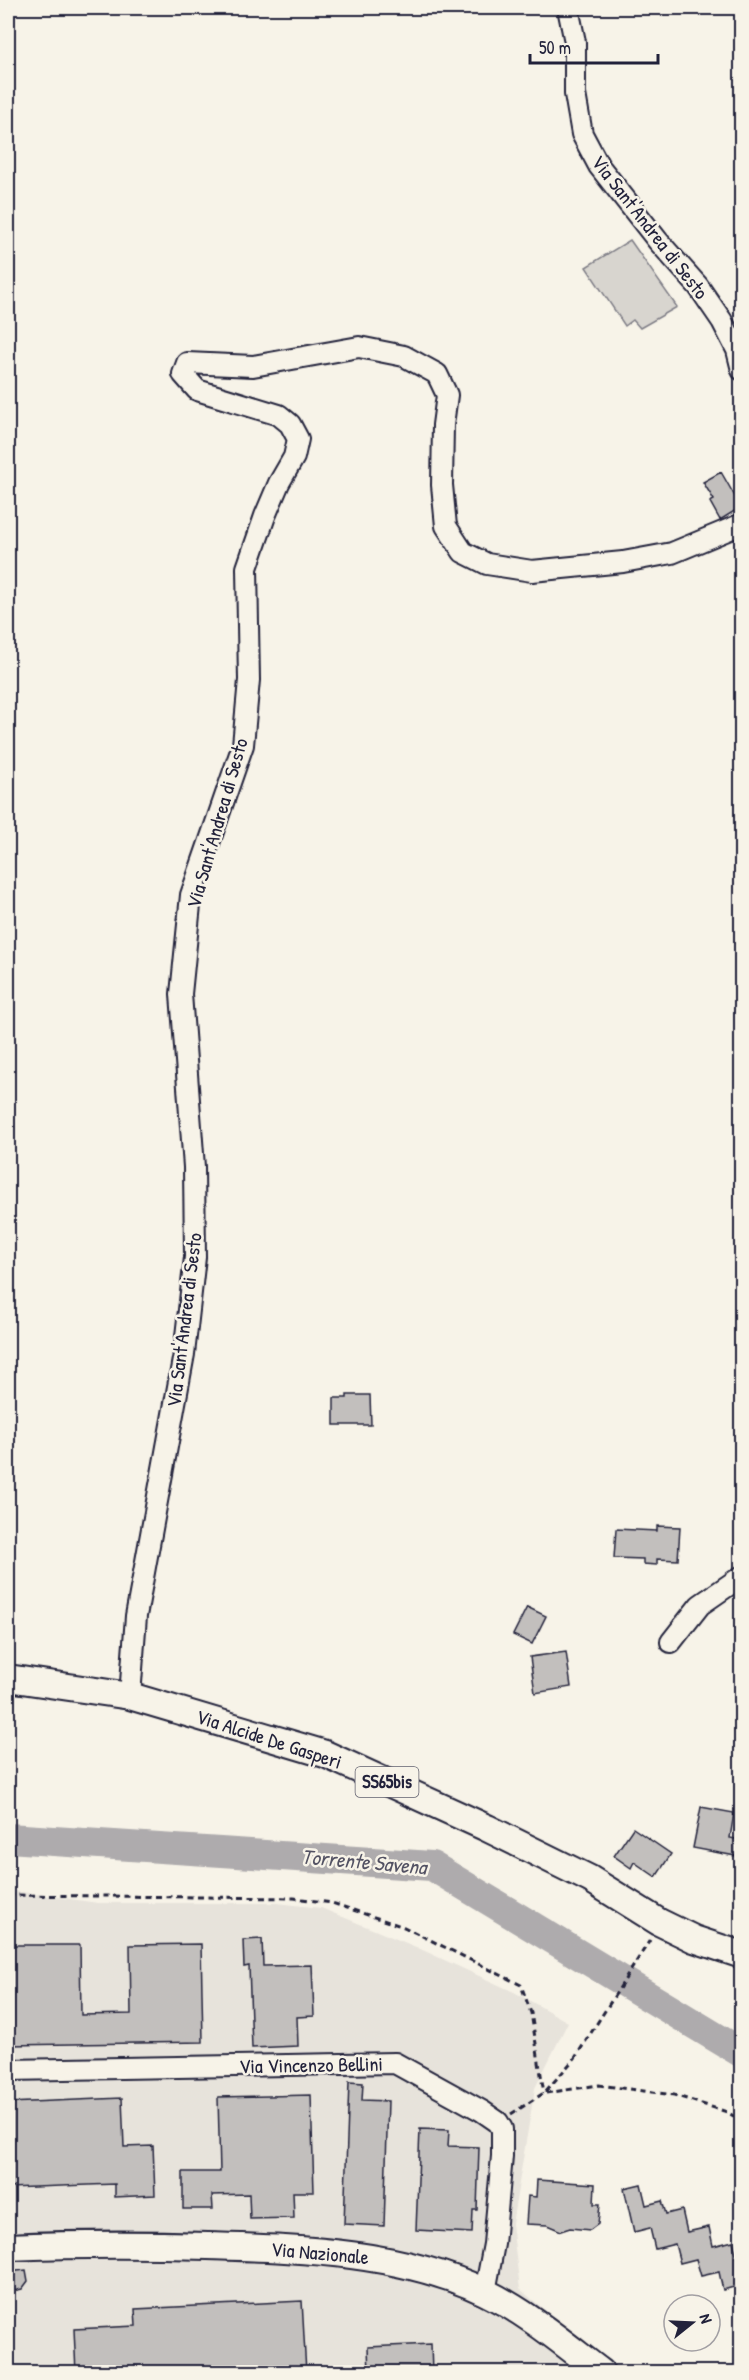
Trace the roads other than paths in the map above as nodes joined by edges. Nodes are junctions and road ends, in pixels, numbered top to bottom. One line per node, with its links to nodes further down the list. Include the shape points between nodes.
1 (568, 8): 2 (street, Via Sant'Andrea di Sesto, via 575,42 575,94 582,134 599,166 722,321 737,350)
2 (741, 370)
3 (741, 524): 7 (street, Via Sant'Andrea di Sesto, via 672,553 623,562 532,571 487,564 463,552 446,526 442,485 447,395 437,374 405,356 359,346 253,366 187,363 183,374 196,390 279,415 290,424 298,440 247,568 249,681 243,745 191,895 181,993 194,1167 195,1257 184,1354 136,1616)
4 (741, 1576): 5 (street, via 700,1605)
5 (671, 1642)
6 (8, 1678): 7 (main road, Via Alcide De Gasperi / SS65bis)
7 (130, 1696): 8 (main road, Via Alcide De Gasperi / SS65bis, via 325,1754 590,1879 659,1922)
8 (741, 1956)
9 (8, 2070): 11 (street, Via Vincenzo Bellini, via 395,2063 498,2122 503,2137 502,2156)
10 (8, 2247): 11 (main road, Via Nazionale, via 92,2243 281,2248 382,2259)
11 (485, 2292): 12 (main road, Via Nazionale, via 542,2327)
12 (602, 2373)

